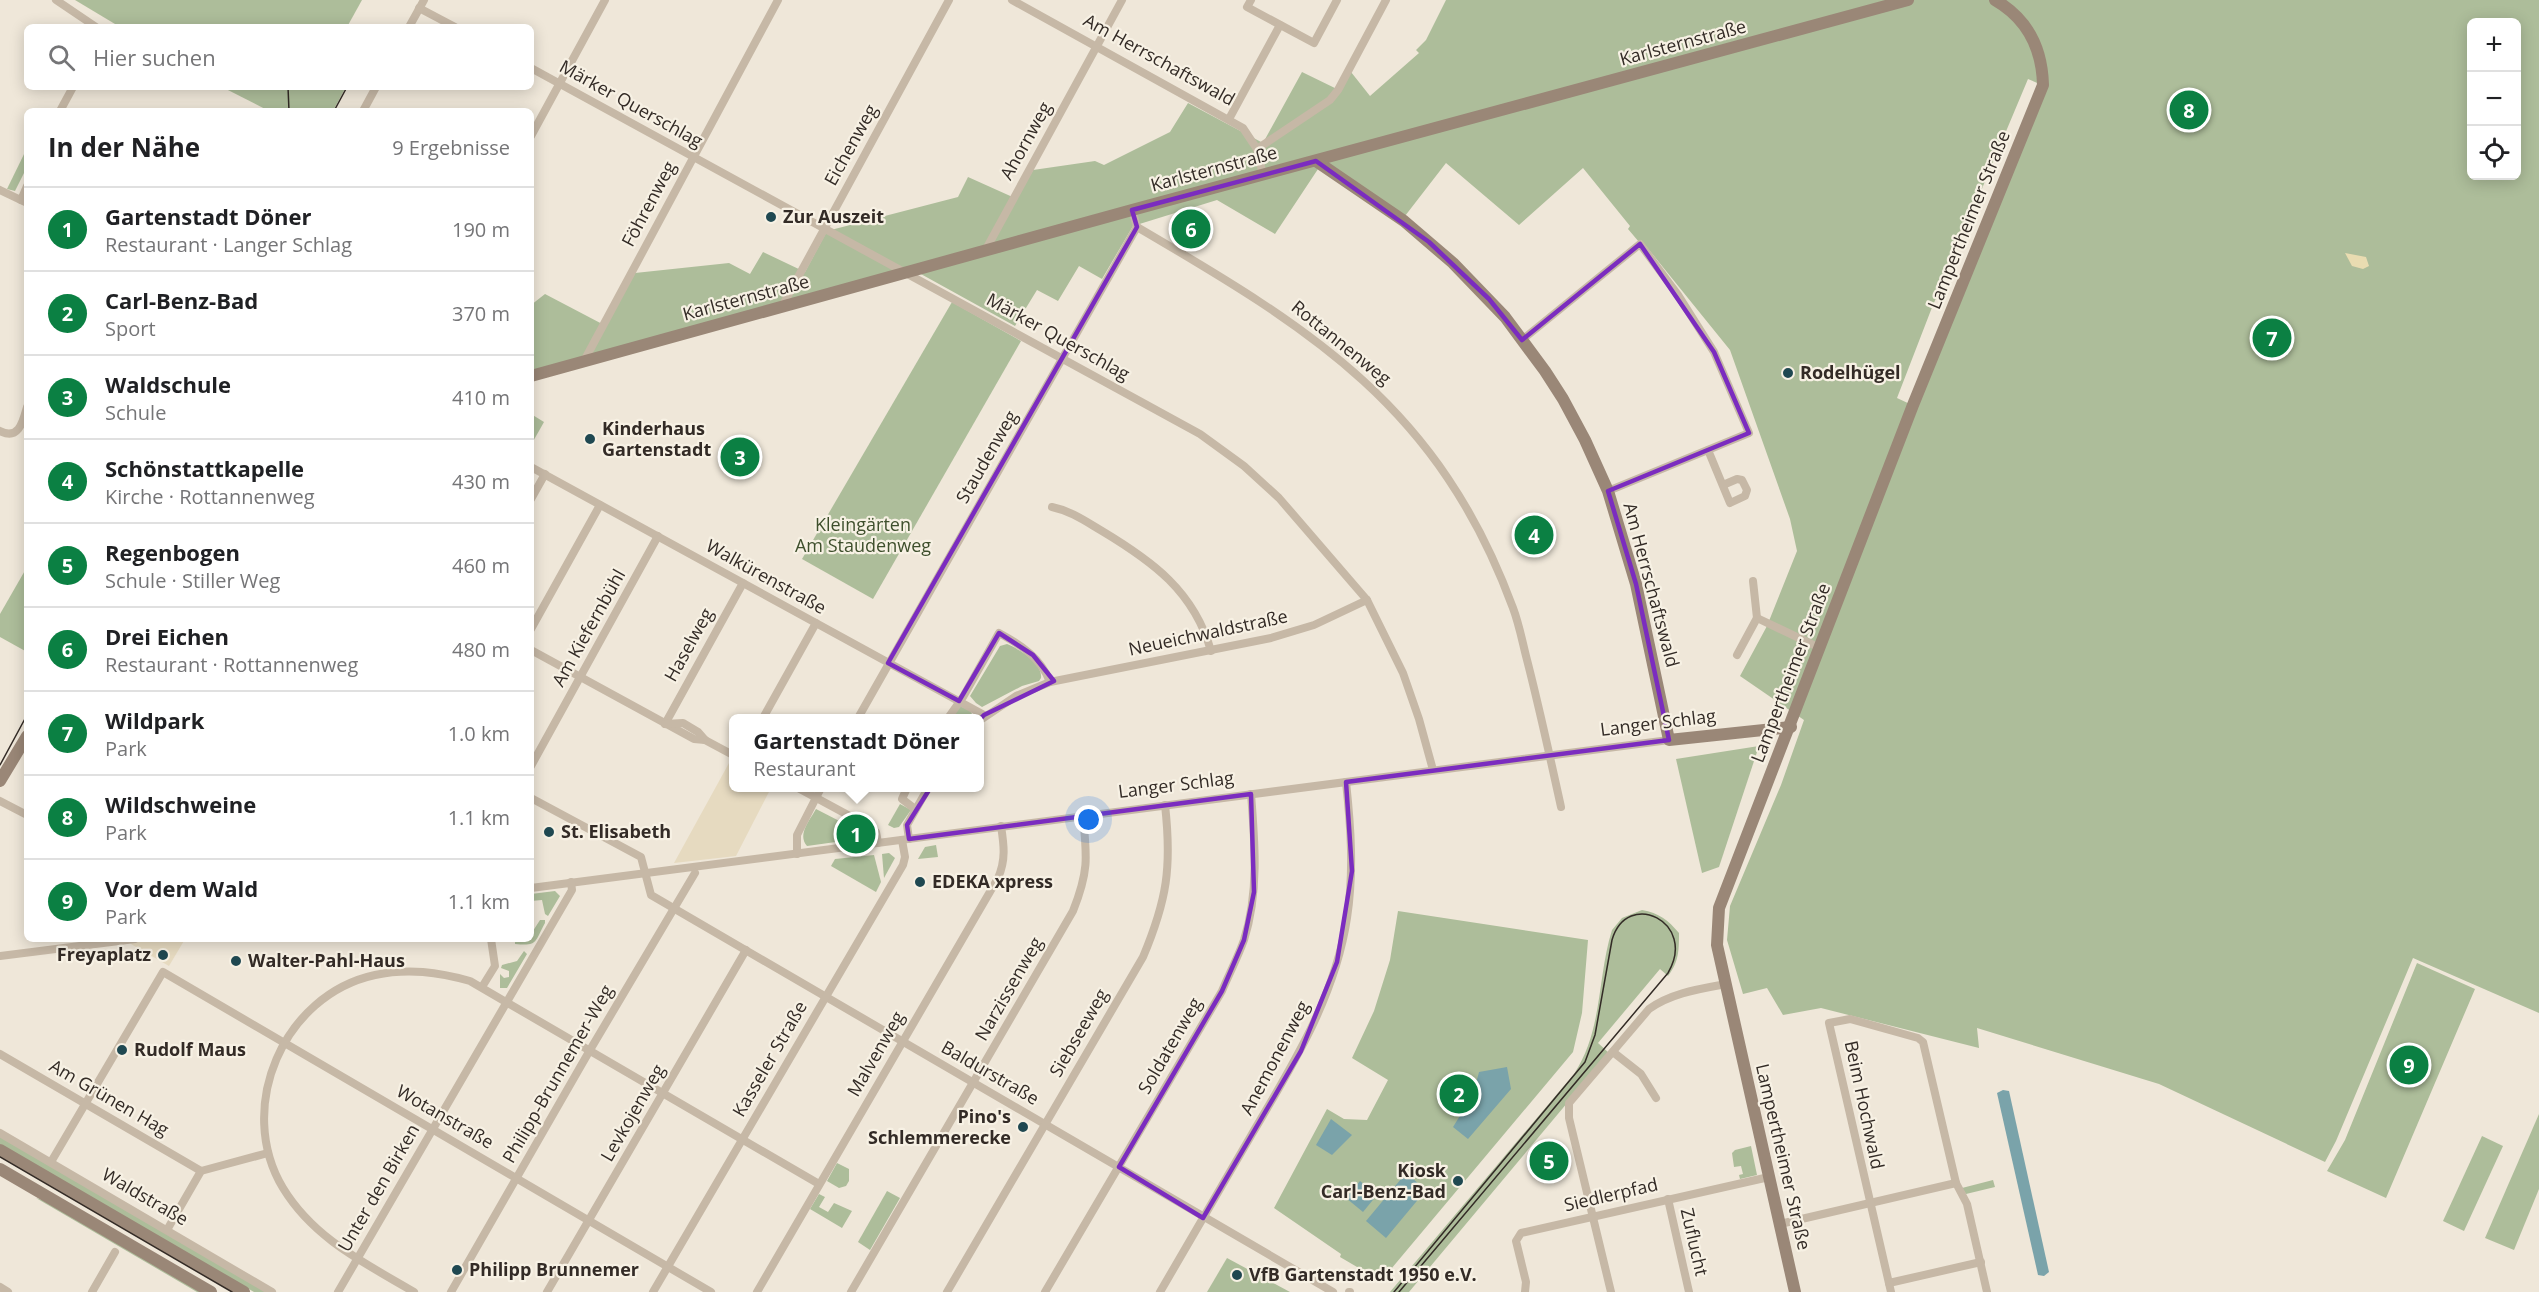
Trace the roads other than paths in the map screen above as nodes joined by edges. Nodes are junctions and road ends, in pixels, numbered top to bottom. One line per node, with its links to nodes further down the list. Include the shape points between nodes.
1 (56, 0): 13 (street)
2 (605, 0): 19 (street)
3 (778, 0): 27 (street, Föhrenweg)
4 (949, 0): 34 (street, Eichenweg)
5 (1012, 0): 17 (street, Am Herrschaftswald)
6 (1122, 0): 17 (street, Ahornweg)
7 (1251, 0): 16 (street, via 1247,7)
8 (1337, 0): 16 (street, via 1314,43)
9 (1386, 0): 26 (street, via 1330,100)
10 (1908, 0): 28 (street, Karlsternstraße)
11 (1995, 0): 59 (street, Lampertheimer Straße, via 2015,12 2028,28 2037,46 2043,85 1913,405)
12 (422, 4): 14 (street); 15 (street)
13 (92, 24)
14 (411, 24)
15 (451, 24)
16 (1280, 25): 24 (street)
17 (1097, 46): 24 (street, Am Herrschaftswald); 35 (street, Ahornweg)
18 (534, 70): 19 (street, Märker Querschlag)
19 (560, 84): 25 (street); 27 (street, Märker Querschlag)
20 (71, 90): 22 (street)
21 (374, 90): 23 (street)
22 (62, 108)
23 (365, 108)
24 (1229, 119): 26 (street, Am Herrschaftswald, via 1243,128)
25 (534, 131)
26 (1257, 149): 29 (street, Am Herrschaftswald)
27 (693, 157): 34 (street, Märker Querschlag); 40 (street, Föhrenweg)
28 (1316, 161): 29 (street, Karlsternstraße); 38 (street, Am Herrschaftswald, via 1429,242 1489,299)
29 (1263, 175): 32 (street, Karlsternstraße)
30 (0, 190): 31 (street)
31 (24, 202)
32 (1132, 210): 33 (street); 35 (street, Karlsternstraße)
33 (1137, 227): 39 (street, Staudenweg); 77 (street, Rottannenweg, via 1282,315 1334,354 1385,400 1425,444 1464,501 1491,552 1514,610)
34 (825, 228): 36 (street, Märker Querschlag); 37 (street, Eichenweg)
35 (985, 251): 36 (street, Karlsternstraße)
36 (906, 273): 37 (street, Karlsternstraße); 39 (street, Märker Querschlag)
37 (784, 307): 40 (street, Karlsternstraße)
38 (1522, 340): 44 (street, via 1640,244 1714,352 1749,433); 48 (street, Am Herrschaftswald, via 1563,399)
39 (1062, 359): 55 (street, Märker Querschlag, via 1200,434 1244,466 1279,498); 63 (street, Staudenweg)
40 (584, 362): 41 (street, Karlsternstraße)
41 (534, 375)
42 (24, 416): 43 (street, via 20,429 10,434)
43 (0, 431)
44 (1707, 450): 47 (street); 48 (street)
45 (534, 468): 46 (street, Walkürenstraße)
46 (545, 474): 49 (street); 50 (street, Walkürenstraße)
47 (1723, 485)
48 (1608, 491): 74 (street, Am Herrschaftswald, via 1636,584)
49 (534, 494)
50 (600, 504): 52 (street, Walkürenstraße); 58 (street)
51 (1052, 507): 60 (street, via 1066,510 1163,572 1188,601 1206,632)
52 (658, 536): 54 (street, Walkürenstraße); 64 (street, Am Kiefernbühl)
53 (1753, 581): 56 (street)
54 (743, 583): 57 (street, Walkürenstraße); 72 (street, Haselweg)
55 (1367, 600): 60 (street, Neueichwaldstraße, via 1314,625); 79 (street, Märker Querschlag, via 1402,673)
56 (1757, 618): 59 (street); 62 (street)
57 (816, 623): 63 (street, Walkürenstraße); 67 (street)
58 (534, 624)
59 (1821, 648): 73 (street, Lampertheimer Straße)
60 (1211, 651): 65 (street, Neueichwaldstraße)
61 (534, 652): 64 (street)
62 (1737, 655)
63 (888, 663): 66 (street, Walkürenstraße); 68 (street, Staudenweg)
64 (580, 677): 72 (street); 78 (street, Am Kiefernbühl)
65 (1050, 682): 66 (street, via 1033,656 999,633); 71 (street, Neueichwaldstraße, via 1016,696)
66 (959, 701): 69 (street); 70 (street, Walkürenstraße)
67 (765, 714)
68 (860, 714)
69 (951, 714)
70 (977, 714)
71 (984, 717)
72 (665, 724): 76 (street, via 683,723)
73 (1791, 727): 74 (street, Langer Schlag); 108 (street, Lampertheimer Straße, via 1719,908 1717,945)
74 (1669, 740): 77 (street, Langer Schlag)
75 (24, 741): 80 (street)
76 (729, 753)
77 (1549, 755): 79 (street, Langer Schlag); 91 (street, Rottannenweg)
78 (534, 761)
79 (1433, 770): 81 (street, Langer Schlag)
80 (0, 781)
81 (1346, 782): 86 (street, Langer Schlag); 138 (street, Anemonenweg, via 1352,871 1347,920 1337,962 1301,1052)
82 (805, 792): 87 (street)
83 (819, 792): 87 (street)
84 (905, 792): 92 (street, via 902,799)
85 (926, 792): 92 (street)
86 (1251, 794): 90 (street, Langer Schlag); 128 (street, Soldatenweg, via 1254,892 1244,940 1222,991)
87 (816, 798): 97 (street, via 872,828); 98 (street, via 797,835)
88 (534, 800): 99 (street, Baldurstraße, via 641,857)
89 (0, 801): 93 (street)
90 (1165, 805): 94 (street, Langer Schlag); 121 (street, Siebseeweg, via 1168,882 1159,920 1143,957)
91 (1561, 807)
92 (915, 809): 96 (street)
93 (24, 813)
94 (1083, 816): 95 (street, Langer Schlag); 117 (street, Narzissenweg, via 1088,854 1084,884 1073,911)
95 (1001, 826): 96 (street, Langer Schlag); 113 (street, Malvenweg, via 1004,865)
96 (905, 840): 97 (street, Langer Schlag); 110 (street, Kasseler Straße, via 903,865)
97 (878, 843): 98 (street, Langer Schlag)
98 (797, 854): 99 (street, Langer Schlag)
99 (645, 873): 101 (street, Langer Schlag); 103 (street, Baldurstraße, via 651,895)
100 (695, 873): 103 (street, Philipp-Brunnemer-Weg)
101 (571, 882): 102 (street, Langer Schlag); 111 (street, Unter den Birken, via 572,890)
102 (534, 888)
103 (674, 909): 106 (street, Baldurstraße); 114 (street, Philipp-Brunnemer-Weg)
104 (111, 942): 107 (street)
105 (491, 942): 109 (street, via 495,966)
106 (746, 951): 110 (street, Baldurstraße); 118 (street, Levkojenweg)
107 (0, 956)
108 (1726, 984): 115 (street, via 1661,1000); 131 (street, Lampertheimer Straße)
109 (482, 987): 111 (street); 112 (street, via 446,974 422,971 374,975 324,999)
110 (825, 997): 113 (street, Baldurstraße); 124 (street, Kasseler Straße)
111 (506, 1001): 114 (street); 122 (street, Unter den Birken)
112 (284, 1042): 120 (street, Wotanstraße, via 163,972); 122 (street, Wotanstraße); 126 (street, via 265,1094)
113 (903, 1042): 117 (street, Baldurstraße); 134 (street, Malvenweg)
114 (590, 1050): 118 (street); 132 (street, Philipp-Brunnemer-Weg)
115 (1613, 1052): 119 (street, via 1641,1074); 137 (street, via 1569,1103 1569,1118)
116 (0, 1054): 120 (street, Am Grünen Hag)
117 (973, 1083): 121 (street, Baldurstraße); 160 (street, Narzissenweg)
118 (663, 1093): 124 (street); 139 (street, Levkojenweg)
119 (1656, 1098)
120 (85, 1103): 127 (street); 130 (street, Am Grünen Hag)
121 (1045, 1124): 128 (street, Baldurstraße); 161 (street, Siebseeweg)
122 (433, 1129): 132 (street, Wotanstraße); 143 (street, Unter den Birken)
123 (0, 1133): 127 (street, Waldstraße)
124 (742, 1139): 134 (street); 145 (street, Kasseler Straße)
125 (0, 1150): 151 (street, Waldstraße)
126 (268, 1153): 130 (street); 143 (street, via 282,1186 303,1215 333,1244)
127 (51, 1162): 141 (street, Waldstraße)
128 (1119, 1167): 138 (street, Baldurstraße); 162 (street, Soldatenweg)
129 (0, 1169): 150 (street)
130 (201, 1171): 141 (street)
131 (1769, 1177): 135 (street, Siedlerpfad); 140 (street, Lampertheimer Straße)
132 (517, 1178): 139 (street, Wotanstraße); 155 (street, Philipp-Brunnemer-Weg)
133 (1956, 1183): 136 (street); 136 (street, Beim Hochwald, via 1923,1042 1850,1018 1829,1023); 144 (street, via 1967,1204)
134 (819, 1184): 159 (street, Malvenweg)
135 (1668, 1199): 137 (street, Siedlerpfad); 167 (street, Zuflucht)
136 (1869, 1203): 140 (street); 147 (street)
137 (1593, 1216): 165 (street, Siedlerpfad, via 1521,1233 1516,1241); 166 (street)
138 (1203, 1218): 163 (street, Anemonenweg); 164 (street, Baldurstraße)
139 (589, 1220): 145 (street, Wotanstraße); 156 (street, Levkojenweg)
140 (1780, 1224): 168 (street, Lampertheimer Straße)
141 (167, 1230): 152 (street, Waldstraße)
142 (115, 1252): 149 (street)
143 (357, 1259): 153 (street, Unter den Birken); 154 (street)
144 (1981, 1262): 147 (street); 169 (street)
145 (668, 1266): 157 (street, Kasseler Straße); 158 (street, Wotanstraße)
146 (0, 1287): 148 (street)
147 (1890, 1288)
148 (8, 1292)
149 (92, 1292)
150 (211, 1292)
151 (244, 1292)
152 (272, 1292)
153 (338, 1292)
154 (414, 1292)
155 (451, 1292)
156 (547, 1292)
157 (653, 1292)
158 (711, 1292)
159 (757, 1292)
160 (851, 1292)
161 (947, 1292)
162 (1046, 1292)
163 (1160, 1292)
164 (1333, 1292)
165 (1525, 1292)
166 (1611, 1292)
167 (1689, 1292)
168 (1795, 1292)
169 (1987, 1292)

